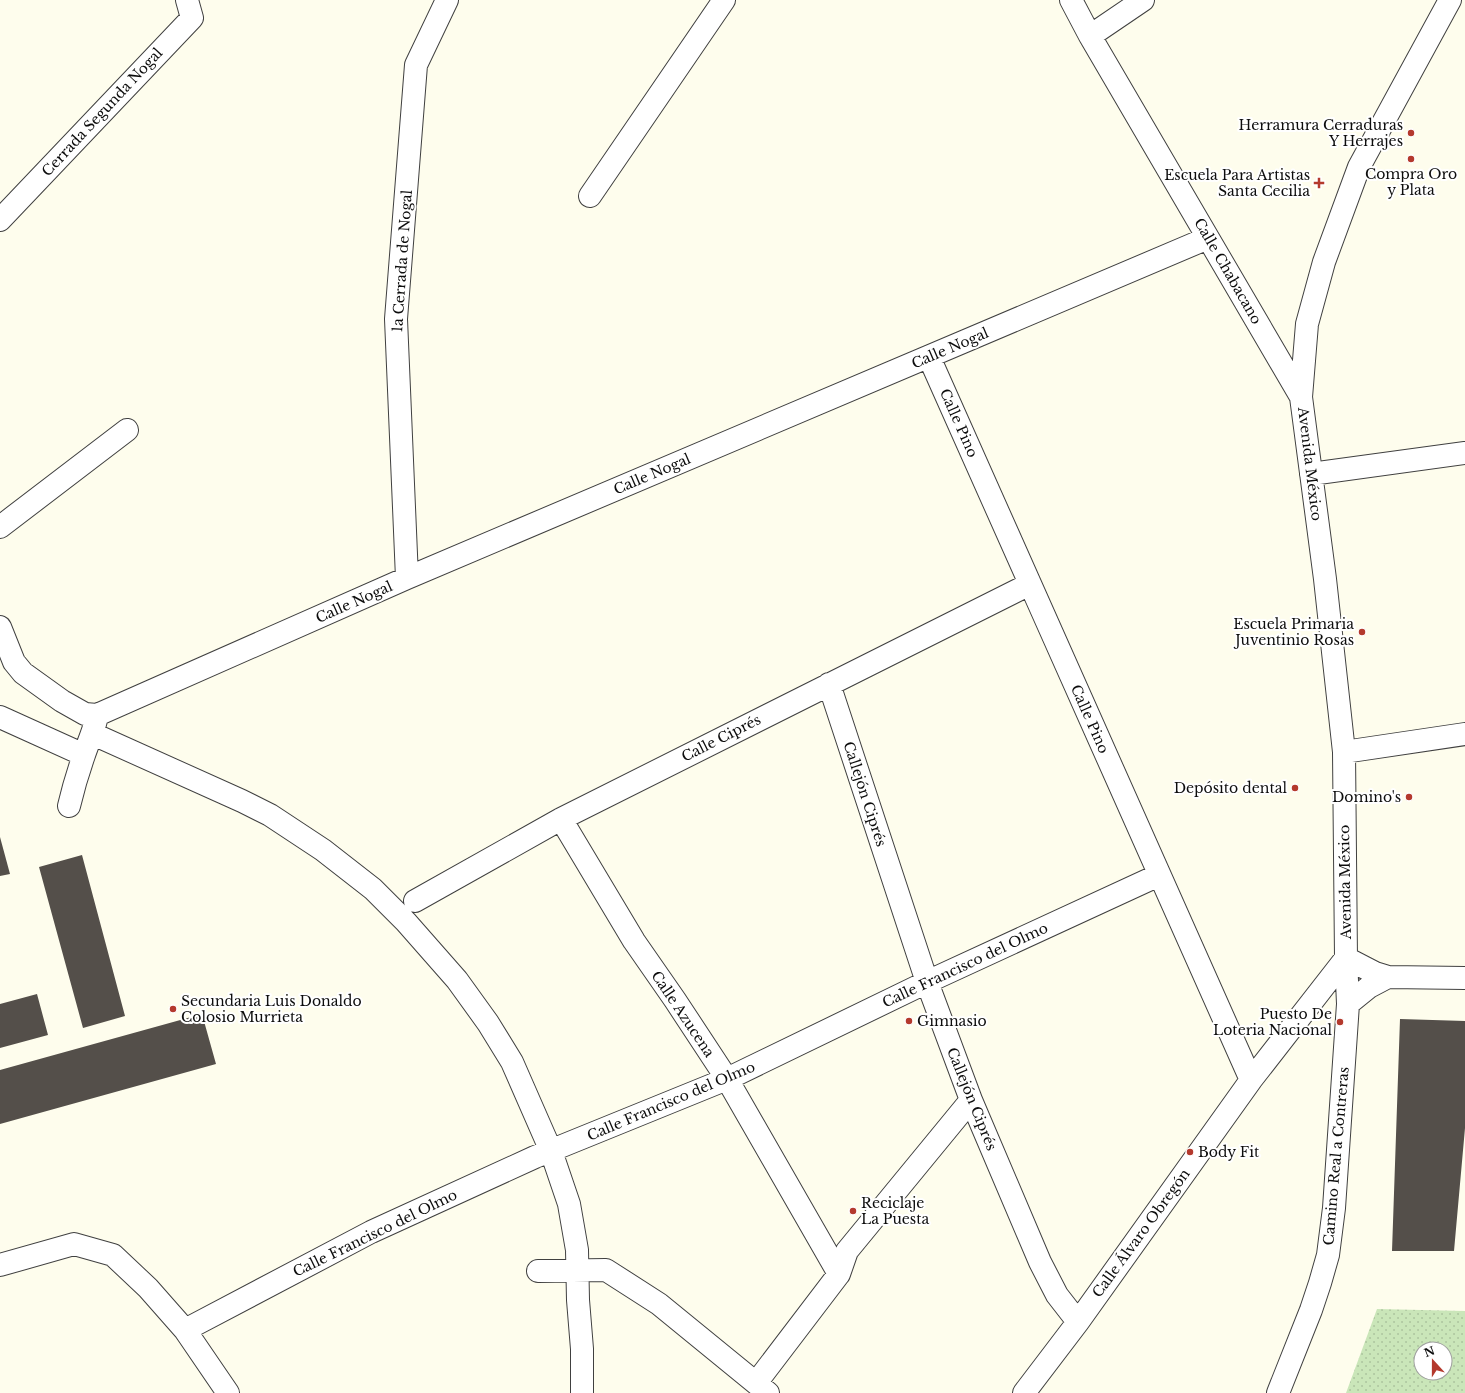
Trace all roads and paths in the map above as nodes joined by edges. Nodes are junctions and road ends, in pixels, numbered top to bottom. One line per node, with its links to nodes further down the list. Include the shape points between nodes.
1 (187, 0): 9 (street, Cerrada Segunda Nogal, via 192,18)
2 (447, 0): 17 (street, 1a Cerrada de Nogal, via 416,65 396,319)
3 (724, 0): 8 (street)
4 (1071, 0): 7 (street, Calle Chabacano)
5 (1143, 0): 7 (street)
6 (1450, 0): 12 (street, Avenida México, via 1358,167 1324,262 1307,324)
7 (1090, 36): 10 (street, Calle Chabacano)
8 (590, 196)
9 (0, 220)
10 (1208, 238): 11 (street, Calle Nogal); 12 (street, Calle Chabacano)
11 (930, 357): 17 (street, Calle Nogal); 18 (street, Calle Pino)
12 (1301, 397): 15 (street, Avenida México)
13 (127, 430): 16 (street)
14 (1465, 453): 15 (street)
15 (1311, 474): 24 (street, Avenida México)
16 (0, 527)
17 (407, 578): 22 (street, Calle Nogal)
18 (1030, 584): 20 (street, Calle Ciprés); 28 (street, Calle Pino)
19 (0, 628): 22 (street, via 14,662 23,672 85,714)
20 (829, 684): 27 (street, Calle Ciprés); 33 (street, Callejón Ciprés)
21 (0, 717): 25 (street)
22 (95, 725): 25 (street); 38 (street, via 270,815 323,850 373,889 458,980 488,1023 512,1062)
23 (1465, 734): 24 (street)
24 (1344, 752): 30 (street, Avenida México)
25 (84, 755): 26 (street)
26 (69, 806)
27 (561, 819): 29 (street, Calle Ciprés); 35 (street, Calle Azucena, via 634,941)
28 (1160, 875): 33 (street, Calle Francisco del Olmo); 36 (street, Calle Pino)
29 (415, 901)
30 (1346, 958): 31 (street); 34 (street, Camino Real a Contreras); 36 (street, Calle Álvaro Obregón)
31 (1388, 977): 32 (street); 34 (street, via 1369,987)
32 (1465, 978)
33 (927, 982): 35 (street, Calle Francisco del Olmo); 37 (street, Callejón Ciprés)
34 (1348, 1004): 49 (street, Camino Real a Contreras, via 1334,1208 1328,1255 1316,1297)
35 (727, 1079): 38 (street, Calle Francisco del Olmo); 42 (street, Calle Azucena)
36 (1251, 1080): 43 (street, Calle Álvaro Obregón)
37 (971, 1100): 42 (street, via 847,1251); 43 (street, Callejón Ciprés, via 1040,1262 1057,1295)
38 (551, 1151): 40 (street, via 568,1204 577,1250); 44 (street, Calle Francisco del Olmo, via 371,1232)
39 (0, 1265): 44 (street, via 74,1244 113,1255 148,1288)
40 (577, 1271): 41 (street); 45 (street, via 606,1270 659,1304); 47 (street)
41 (538, 1272)
42 (839, 1274): 45 (street)
43 (1078, 1322): 48 (street, Calle Álvaro Obregón)
44 (185, 1330): 46 (street)
45 (762, 1388)
46 (228, 1393)
47 (582, 1393)
48 (1024, 1393)
49 (1278, 1393)

